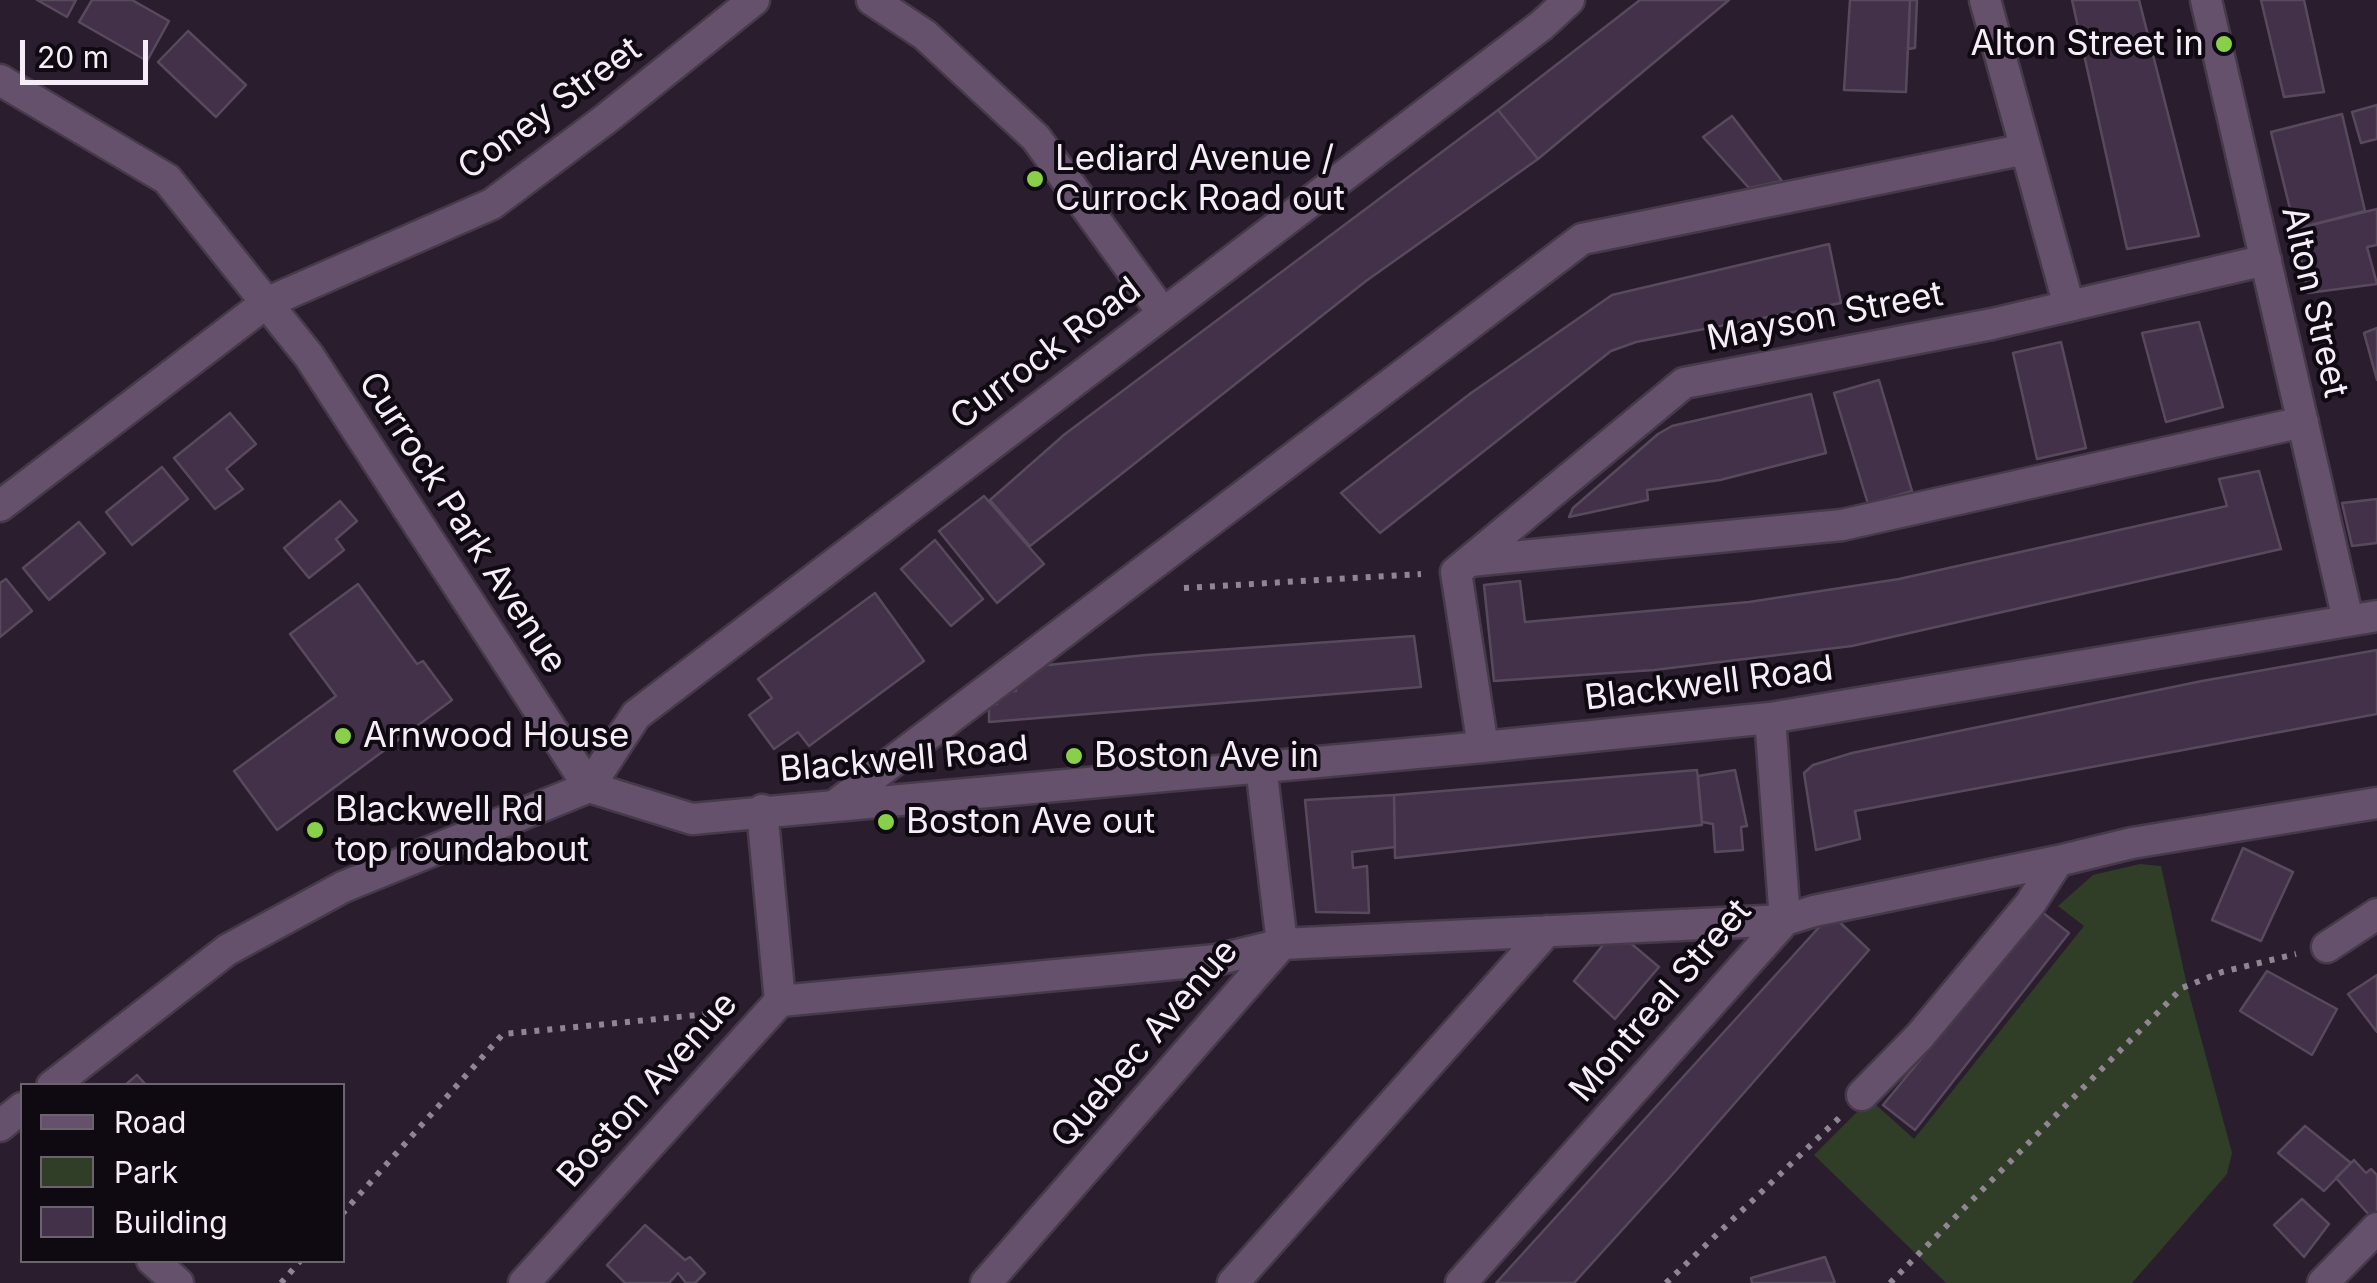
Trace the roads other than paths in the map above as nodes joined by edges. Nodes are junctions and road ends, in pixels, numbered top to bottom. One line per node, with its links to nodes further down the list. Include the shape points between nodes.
1 (754, 0): 9 (street, Coney Street, via 492,204)
2 (872, 0): 11 (street, via 926,35 1036,138)
3 (1569, 0): 11 (street, Currock Road)
4 (1985, 0): 7 (street)
5 (2206, 0): 8 (street, Alton Street)
6 (0, 80): 9 (street, Currock Park Avenue, via 167,179)
7 (2026, 148): 10 (street); 21 (street, via 1582,239)
8 (2266, 260): 10 (street, Mayson Street); 12 (street, Alton Street)
9 (266, 303): 13 (street); 19 (street, Currock Park Avenue, via 309,356)
10 (2069, 306): 14 (street, Mayson Street, via 1684,382)
11 (1162, 312): 19 (street, Currock Road, via 636,715)
12 (2302, 422): 14 (street, via 1842,524); 15 (street, Alton Street)
13 (0, 506)
14 (1463, 567): 17 (street)
15 (2362, 618): 16 (street, Blackwell Road)
16 (1770, 718): 17 (street, Blackwell Road); 25 (street, Montreal Street)
17 (1483, 748): 18 (street, Blackwell Road)
18 (1261, 766): 21 (street, Blackwell Road); 27 (street, Quebec Avenue)
19 (588, 788): 22 (street, Blackwell Road, via 692,819); 30 (street, via 343,887 227,950)
20 (2377, 803): 23 (street)
21 (838, 804): 22 (street, Blackwell Road)
22 (762, 810): 29 (street, Boston Avenue)
23 (2058, 861): 25 (street); 31 (street, via 2030,904)
24 (2377, 914): 28 (street)
25 (1785, 920): 26 (street); 40 (street, Montreal Street)
26 (1546, 931): 27 (street); 39 (street)
27 (1282, 944): 29 (street, via 1216,960); 38 (street, Quebec Avenue)
28 (2327, 946)
29 (777, 1004): 37 (street, Boston Avenue)
30 (56, 1083)
31 (1862, 1096)
32 (20, 1110): 33 (street)
33 (0, 1126)
34 (2377, 1228): 41 (street)
35 (155, 1263): 36 (street)
36 (178, 1283)
37 (524, 1283)
38 (986, 1283)
39 (1233, 1283)
40 (1461, 1283)
41 (2322, 1283)

